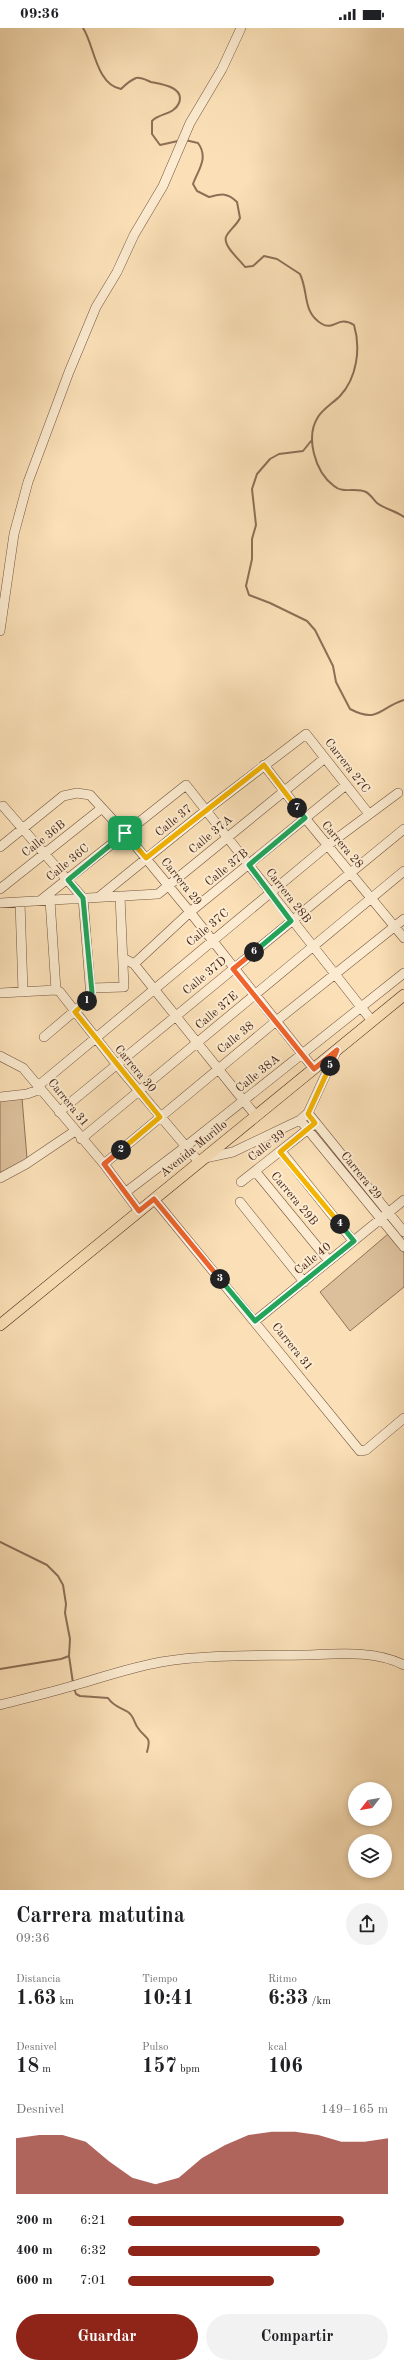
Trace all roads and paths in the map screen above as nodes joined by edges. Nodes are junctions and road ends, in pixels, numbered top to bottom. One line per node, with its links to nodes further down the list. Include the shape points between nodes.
1 (241, 28): 2 (street, via 222,69 190,123 162,186 96,307 69,372 28,482 14,534)
2 (0, 631)
3 (306, 734): 4 (street, Carrera 27C); 5 (street, Calle 37)
4 (325, 758): 7 (street, Carrera 27C); 8 (street, Calle 37A)
5 (264, 765): 8 (street, Carrera 28); 12 (street, Calle 37)
6 (186, 785): 12 (street, Carrera 28B); 17 (street, Calle 36C)
7 (346, 785): 13 (street, Carrera 27C); 14 (street, Calle 37B)
8 (284, 790): 14 (street, Carrera 28); 18 (street, Calle 37A)
9 (398, 793): 13 (street, Calle 37C)
10 (3, 806): 15 (street)
11 (102, 808): 15 (street, Carrera 29, via 90,795 82,793 63,796); 17 (street, Carrera 29); 21 (street, Calle 36B)
12 (205, 811): 18 (street, Carrera 28B); 22 (street, Calle 37)
13 (369, 814): 19 (street, Calle 37C)
14 (305, 818): 19 (street, Carrera 28); 23 (street, Calle 37B)
15 (22, 828): 20 (street); 21 (street)
16 (404, 829): 25 (street, Calle 37D)
17 (125, 833): 22 (street, Carrera 29); 26 (street, Calle 36C)
18 (226, 837): 23 (street, Carrera 28B); 27 (street, Calle 37A)
19 (328, 844): 25 (street, Carrera 28); 29 (street, Calle 37C)
20 (0, 847)
21 (44, 854): 26 (street); 28 (street, Calle 36B)
22 (146, 858): 27 (street, Carrera 29); 31 (street, Calle 37)
23 (249, 865): 29 (street, Carrera 28B); 37 (street, Calle 37B)
24 (404, 871): 33 (street, Calle 37E)
25 (350, 872): 33 (street, Carrera 28); 39 (street, Calle 37D)
26 (68, 880): 32 (street); 34 (street, Calle 36C)
27 (169, 886): 30 (street, Calle 37A, via 158,894); 37 (street, Carrera 29)
28 (0, 889)
29 (270, 893): 39 (street, Carrera 28B); 42 (street, Calle 37C)
30 (120, 896): 31 (street, Calle 37A); 44 (street)
31 (99, 897): 32 (street)
32 (83, 898): 34 (street); 49 (street)
33 (372, 898): 40 (street, Carrera 28); 43 (street, Calle 37E)
34 (46, 900): 35 (street); 50 (street)
35 (20, 902): 36 (street); 52 (street)
36 (0, 903)
37 (190, 912): 42 (street, Carrera 29); 45 (street, Calle 37B)
38 (404, 919): 40 (street, Calle 38)
39 (291, 921): 43 (street, Carrera 28B); 46 (street, Calle 37D)
40 (395, 926): 41 (street, Carrera 28); 48 (street, Calle 38)
41 (404, 938)
42 (212, 940): 46 (street, Carrera 29); 51 (street, Calle 37C)
43 (313, 948): 48 (street, Carrera 28B); 55 (street, Calle 37E)
44 (123, 958): 45 (street); 49 (street, via 124,987)
45 (134, 964): 51 (street)
46 (233, 969): 55 (street, Carrera 29); 58 (street, Calle 37D)
47 (404, 973): 56 (street, Calle 38A)
48 (334, 975): 56 (street, Carrera 28B); 60 (street, Calle 38)
49 (92, 988): 57 (street, via 91,997)
50 (56, 990): 52 (street); 57 (street, Carrera 30)
51 (153, 990): 58 (street); 62 (street, Calle 37C)
52 (24, 992): 53 (street)
53 (0, 993)
54 (404, 995): 59 (main road, Avenida Murillo)
55 (254, 996): 60 (street, Carrera 29); 63 (street, Calle 37E)
56 (361, 1007): 59 (street, Carrera 28B); 65 (street, Calle 38A)
57 (75, 1012): 61 (street); 62 (street, Carrera 30)
58 (175, 1017): 63 (street); 67 (street, Calle 37D)
59 (372, 1021): 64 (main road, Avenida Murillo)
60 (275, 1022): 65 (street, Carrera 29); 68 (street, Calle 38)
61 (44, 1036)
62 (95, 1038): 67 (street, Carrera 30); 70 (street, Calle 37C)
63 (197, 1043): 68 (street); 71 (street, Calle 37E)
64 (337, 1050): 69 (main road, Avenida Murillo); 75 (street)
65 (300, 1054): 69 (street, Carrera 29); 73 (street, Calle 38A)
66 (0, 1056): 70 (street, Carrera 31, via 23,1068)
67 (117, 1065): 71 (street, Carrera 30); 74 (street, Calle 37D)
68 (217, 1069): 73 (street); 77 (street, Calle 38)
69 (314, 1069): 76 (main road, Avenida Murillo)
70 (39, 1087): 72 (street, via 27,1094); 74 (street, Carrera 31)
71 (139, 1091): 77 (street, Carrera 30); 82 (street, Calle 37E)
72 (0, 1097)
73 (244, 1101): 76 (street); 83 (street, Calle 38A)
74 (59, 1112): 81 (street, Carrera 31)
75 (308, 1114): 78 (street); 79 (street, Carrera 29)
76 (256, 1116): 85 (main road, Avenida Murillo)
77 (160, 1117): 83 (street, Carrera 30); 86 (street, Calle 38)
78 (300, 1120): 80 (street, Carrera 29); 85 (street, via 233,1152)
79 (315, 1123): 80 (street, Calle 39); 95 (street, Carrera 29)
80 (308, 1130): 84 (street, Calle 39); 95 (street, Carrera 29)
81 (75, 1131): 82 (street, Carrera 31); 88 (street, via 20,1168)
82 (81, 1138): 86 (street, Carrera 31)
83 (185, 1147): 85 (street, Carrera 30); 90 (street, Calle 38A)
84 (280, 1152): 87 (street, Calle 39); 97 (street)
85 (201, 1160): 91 (main road, Avenida Murillo)
86 (104, 1164): 90 (street, Carrera 31)
87 (255, 1171): 89 (street, Calle 39); 99 (street, Carrera 29B)
88 (0, 1178)
89 (241, 1182)
90 (126, 1192): 94 (street, Carrera 31)
91 (154, 1199): 94 (main road, Avenida Murillo); 101 (street, Carrera 31)
92 (404, 1200): 95 (street, Calle 40)
93 (240, 1202): 100 (street)
94 (139, 1211): 102 (main road, Avenida Murillo)
95 (385, 1216): 96 (street, Carrera 29); 97 (street, Calle 40); 98 (street, Carrera 29)
96 (404, 1232)
97 (354, 1241): 99 (street, Calle 40)
98 (404, 1247)
99 (329, 1261): 100 (street, Calle 40)
100 (304, 1282): 101 (street, Calle 40)
101 (255, 1321): 103 (street, Carrera 31, via 360,1451 366,1450)
102 (0, 1325)
103 (404, 1418)
104 (404, 1665): 105 (street, via 377,1656 344,1654 204,1658 161,1662)
105 (0, 1705)

